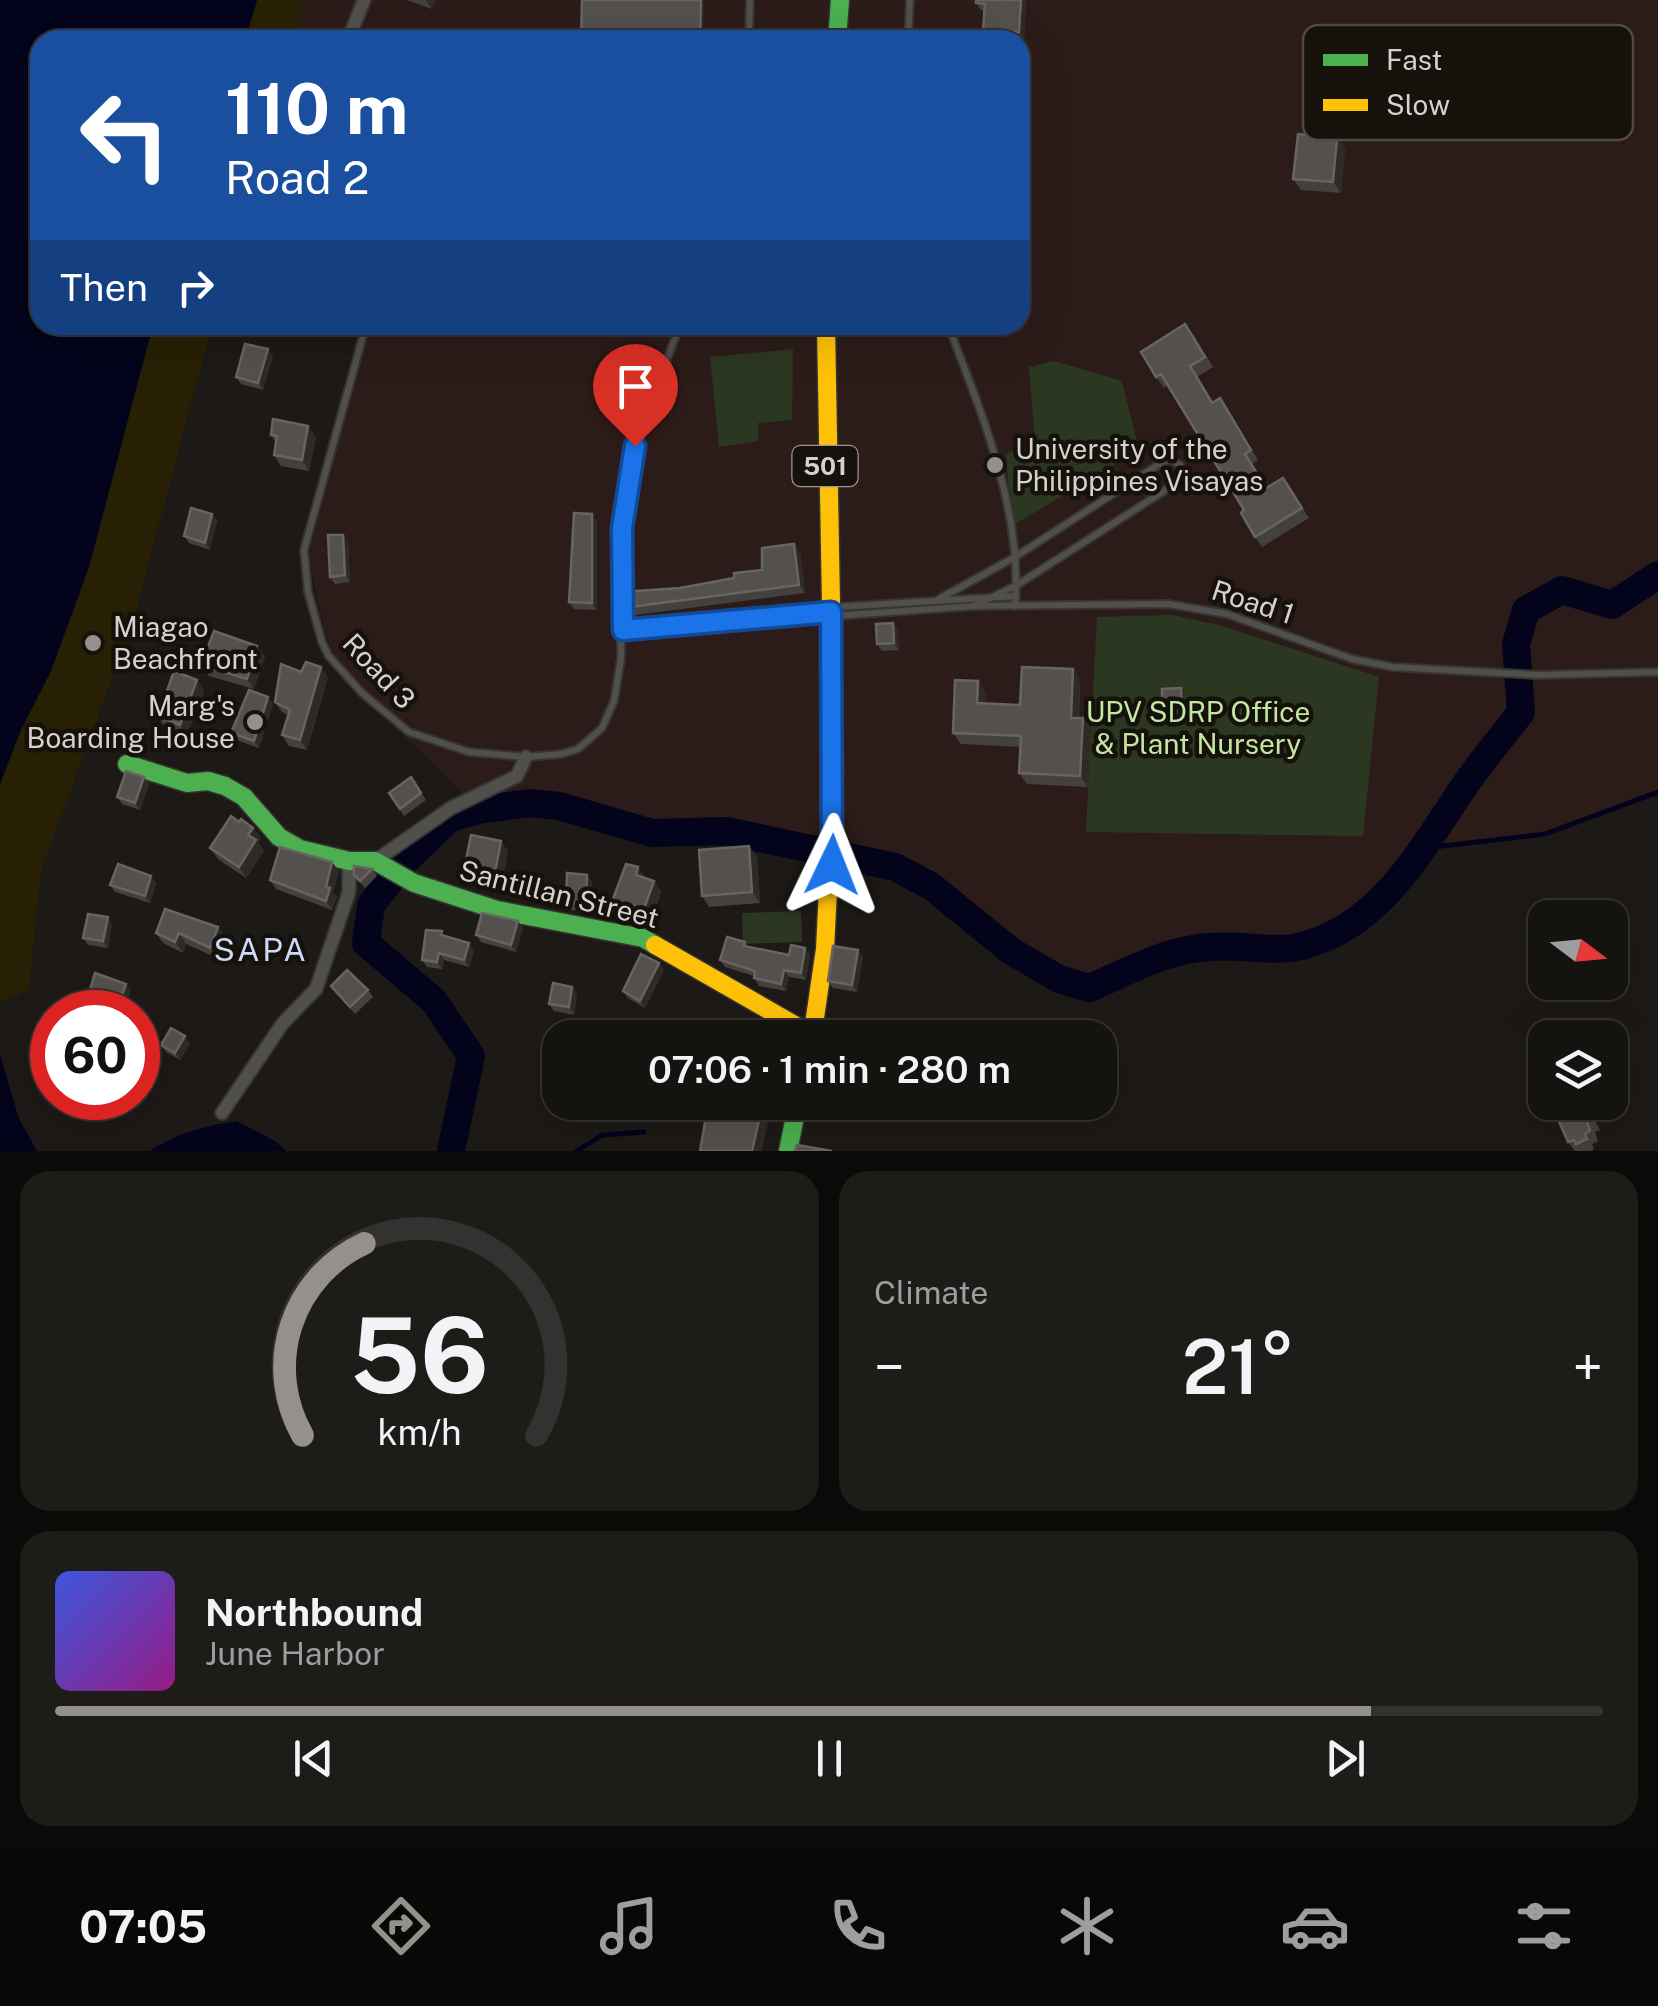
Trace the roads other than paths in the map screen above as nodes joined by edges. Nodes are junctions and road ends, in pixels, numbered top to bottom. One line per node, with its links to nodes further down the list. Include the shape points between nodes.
1 (364, 0): 5 (street)
2 (750, 0): 6 (lane)
3 (840, 0): 7 (street)
4 (910, 0): 8 (lane)
5 (352, 30)
6 (749, 30)
7 (838, 30)
8 (908, 30)
9 (363, 335): 22 (lane, Road 3, via 306,539 308,592 322,642 362,693 409,732 468,752)
10 (676, 335): 20 (lane, Road 3, via 628,476 620,547)
11 (826, 335): 19 (street, 501)
12 (952, 335): 13 (lane, via 996,457)
13 (1015, 557): 14 (lane); 14 (lane, via 1164,461 1180,464 1175,484); 16 (lane)
14 (1016, 585): 15 (lane); 17 (lane)
15 (990, 596): 16 (lane, Road 1); 17 (lane, Road 1); 18 (lane)
16 (939, 599): 19 (lane, Road 1)
17 (1016, 601): 18 (lane, Road 1); 21 (lane, Road 1, via 1197,606 1392,667 1538,675)
18 (974, 606): 19 (lane, Road 1)
19 (831, 612): 20 (street); 27 (street, 501, via 834,824 829,930)
20 (623, 630): 22 (lane, Road 3, via 614,701 602,728 578,749)
21 (1658, 672)
22 (526, 757): 25 (street, via 517,776 451,808)
23 (127, 764): 24 (street, Santillan Street, via 187,783 225,786 244,797 279,838)
24 (349, 861): 25 (street, Santillan Street); 28 (street, via 349,892 316,989 283,1023)
25 (375, 862): 26 (street, Santillan Street, via 414,883 497,910 642,938)
26 (784, 1020)
27 (815, 1020)
28 (222, 1114)
29 (794, 1120): 30 (street)
30 (788, 1151)

